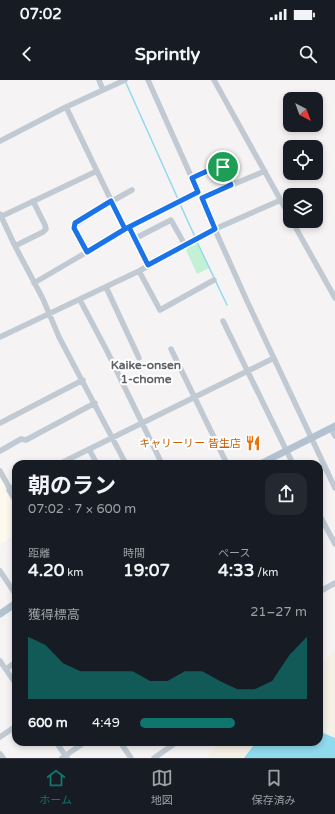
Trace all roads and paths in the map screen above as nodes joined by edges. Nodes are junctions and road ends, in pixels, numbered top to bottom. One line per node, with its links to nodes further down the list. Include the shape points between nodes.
1 (99, 80): 5 (street)
2 (125, 80): 5 (street)
3 (148, 80): 10 (street)
4 (214, 80): 9 (street)
5 (103, 90): 6 (street)
6 (66, 107): 7 (street); 8 (street)
7 (0, 141)
8 (97, 171): 16 (street); 17 (street)
9 (265, 171): 11 (street); 15 (street)
10 (192, 178): 11 (street, via 221,165); 13 (street)
11 (231, 185): 14 (street)
12 (132, 190): 17 (street)
13 (198, 192): 14 (street); 20 (street)
14 (202, 198): 22 (street)
15 (281, 200): 18 (street); 22 (street)
16 (33, 201): 19 (street); 25 (street, via 46,228)
17 (111, 201): 20 (street); 26 (street, via 74,225)
18 (283, 204)
19 (0, 216): 25 (street)
20 (127, 228): 23 (street); 26 (street)
21 (296, 228): 32 (street)
22 (215, 229): 24 (street); 39 (street)
23 (134, 239): 24 (street, via 171,220); 27 (street)
24 (185, 245): 27 (street)
25 (15, 246): 30 (street)
26 (87, 252): 30 (street)
27 (148, 265): 28 (street)
28 (139, 271): 29 (street, via 160,310); 31 (street)
29 (214, 280)
30 (34, 283): 34 (street)
31 (106, 287): 33 (street); 38 (street)
32 (335, 298)
33 (80, 300): 34 (street); 44 (street)
34 (49, 314): 36 (street); 41 (street)
35 (223, 321): 40 (street)
36 (0, 337)
37 (171, 348): 42 (street)
38 (139, 358)
39 (274, 358): 40 (street); 49 (street)
40 (247, 371): 42 (street); 52 (street)
41 (83, 380): 43 (street); 45 (street)
42 (194, 397): 44 (street); 57 (street)
43 (95, 403): 48 (street); 51 (street)
44 (143, 423): 48 (street); 56 (street)
45 (0, 424)
46 (333, 428): 47 (street); 49 (main road)
47 (335, 436)
48 (112, 437): 50 (street); 55 (street)
49 (312, 439): 52 (main road); 60 (street)
50 (89, 449): 53 (street); 54 (street)
51 (0, 451)
52 (286, 451): 58 (main road); 59 (street)
53 (67, 460)
54 (95, 460)
55 (124, 460)
56 (160, 460)
57 (225, 460)
58 (268, 460)
59 (291, 460)
60 (322, 460)
61 (323, 462): 63 (street)
62 (0, 471): 64 (street)
63 (335, 488)
64 (10, 489): 65 (street)
65 (12, 495)
66 (323, 522): 67 (street)
67 (335, 544)
68 (0, 571): 70 (street)
69 (335, 583): 71 (street)
70 (12, 589)
71 (323, 590)
72 (12, 606): 73 (main road)
73 (0, 614)
74 (0, 661): 76 (street)
75 (12, 665): 76 (street)
76 (6, 669): 77 (street)
77 (12, 678)
78 (12, 729): 79 (street)
79 (0, 737)
80 (58, 746): 85 (street)
81 (80, 746): 85 (street)
82 (123, 746): 87 (street)
83 (171, 746): 88 (street)
84 (0, 754): 86 (street)
85 (65, 757)
86 (3, 758)
87 (131, 758)
88 (154, 758)

